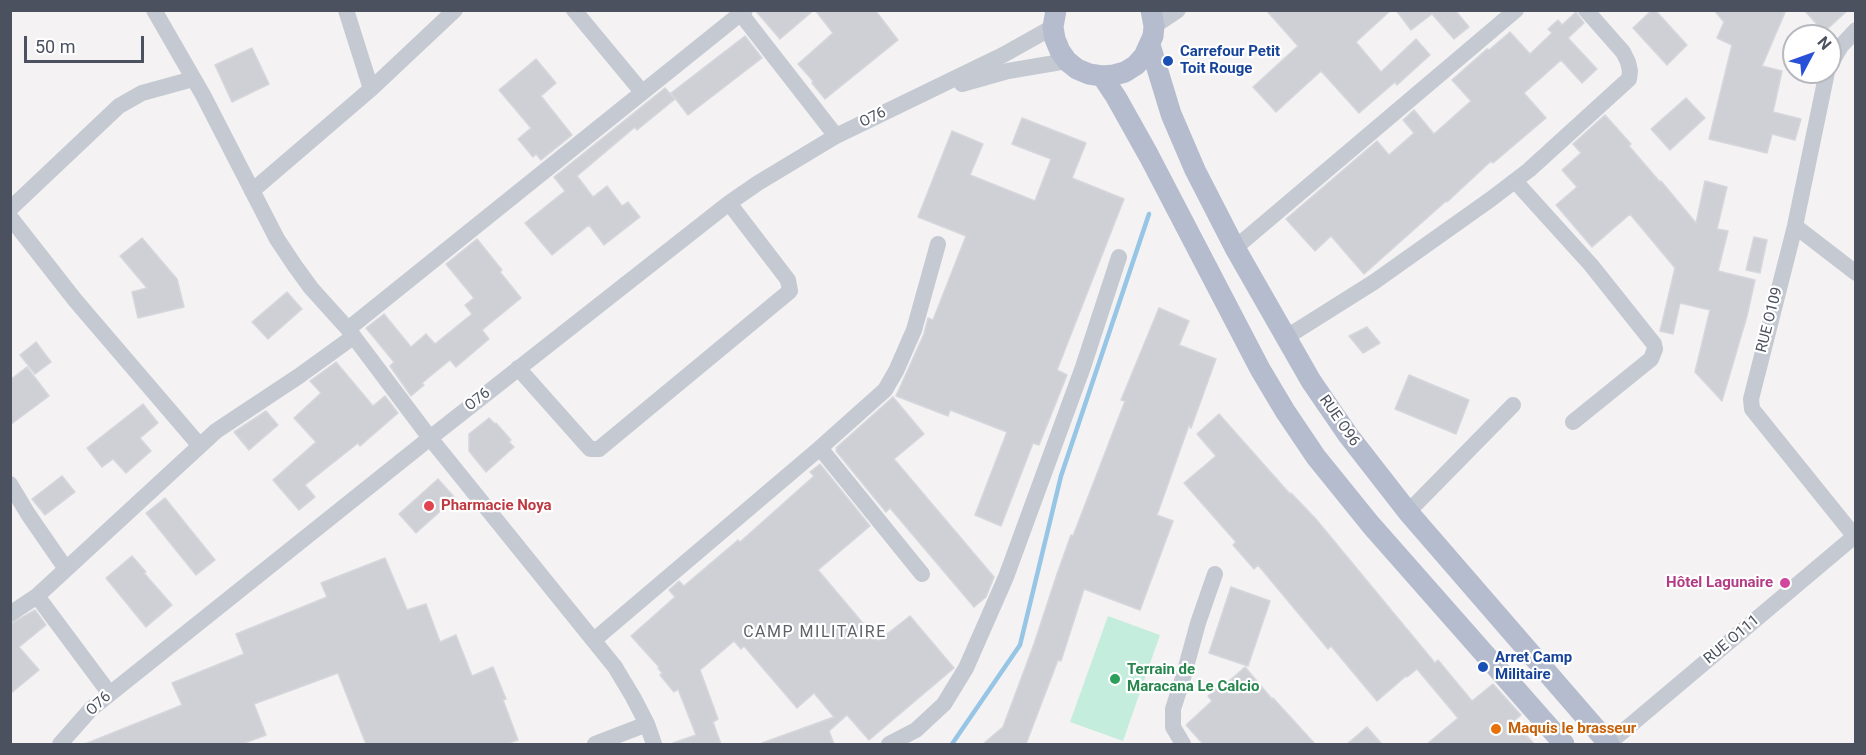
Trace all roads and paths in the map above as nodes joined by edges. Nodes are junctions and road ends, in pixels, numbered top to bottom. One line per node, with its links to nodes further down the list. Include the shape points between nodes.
1 (154, 10): 15 (street)
2 (346, 10): 17 (street)
3 (455, 10): 17 (street)
4 (574, 10): 18 (street)
5 (1178, 10): 10 (street)
6 (1516, 10): 28 (street)
7 (1586, 10): 21 (street, via 1623,52 1629,79)
8 (743, 13): 18 (street); 20 (street)
9 (1054, 16): 13 (main road, via 1055,39); 19 (street, via 1003,55)
10 (1152, 27): 14 (main road, via 1144,56 1136,65 1125,72); 28 (main road, RUE O96, via 1175,123)
11 (1856, 30): 12 (street)
12 (1842, 45)
13 (1067, 61): 14 (main road, via 1077,69); 19 (street, via 1008,71)
14 (1102, 76): 55 (main road, via 1138,136 1260,369 1316,457)
15 (193, 79): 22 (street); 24 (street, via 142,93 119,106)
16 (1825, 84): 26 (street, RUE O109)
17 (371, 88): 22 (street)
18 (642, 92): 31 (street)
19 (923, 94): 20 (street, O76)
20 (836, 136): 23 (street, O76)
21 (1515, 181): 32 (street, via 1374,282); 35 (street, via 1654,344 1652,359)
22 (252, 191): 31 (street, via 295,266)
23 (729, 203): 33 (street, O76); 33 (street, via 788,280 790,291 599,449 590,449)
24 (10, 208)
25 (10, 217): 37 (street)
26 (1795, 226): 30 (street); 41 (street, RUE O109, via 1752,391 1752,409)
27 (938, 244): 38 (street, via 914,330 896,371 885,390)
28 (1235, 248): 32 (main road, RUE O96)
29 (1119, 257): 53 (street, via 1006,577 966,668 944,704 916,730)
30 (1856, 273)
31 (350, 333): 36 (street); 37 (street, via 299,376 216,431)
32 (1285, 338): 40 (main road, RUE O96, via 1348,435)
33 (518, 368): 36 (street, O76)
34 (1513, 405): 40 (street)
35 (1573, 422)
36 (430, 438): 47 (street); 48 (street, O76)
37 (200, 446): 42 (street)
38 (820, 448): 43 (street); 47 (street)
39 (10, 484): 42 (street)
40 (1408, 512): 56 (main road, RUE O96)
41 (1855, 537): 56 (street, RUE O111)
42 (66, 569): 45 (street)
43 (922, 574)
44 (1215, 574): 54 (street, via 1173,710 1173,727)
45 (37, 596): 46 (street); 48 (street)
46 (10, 614)
47 (594, 640): 49 (street, via 615,667)
48 (110, 694): 50 (street, O76)
49 (647, 724): 51 (street); 52 (street)
50 (60, 744)
51 (595, 744)
52 (654, 744)
53 (889, 744)
54 (1183, 744)
55 (1564, 744)
56 (1608, 744)

